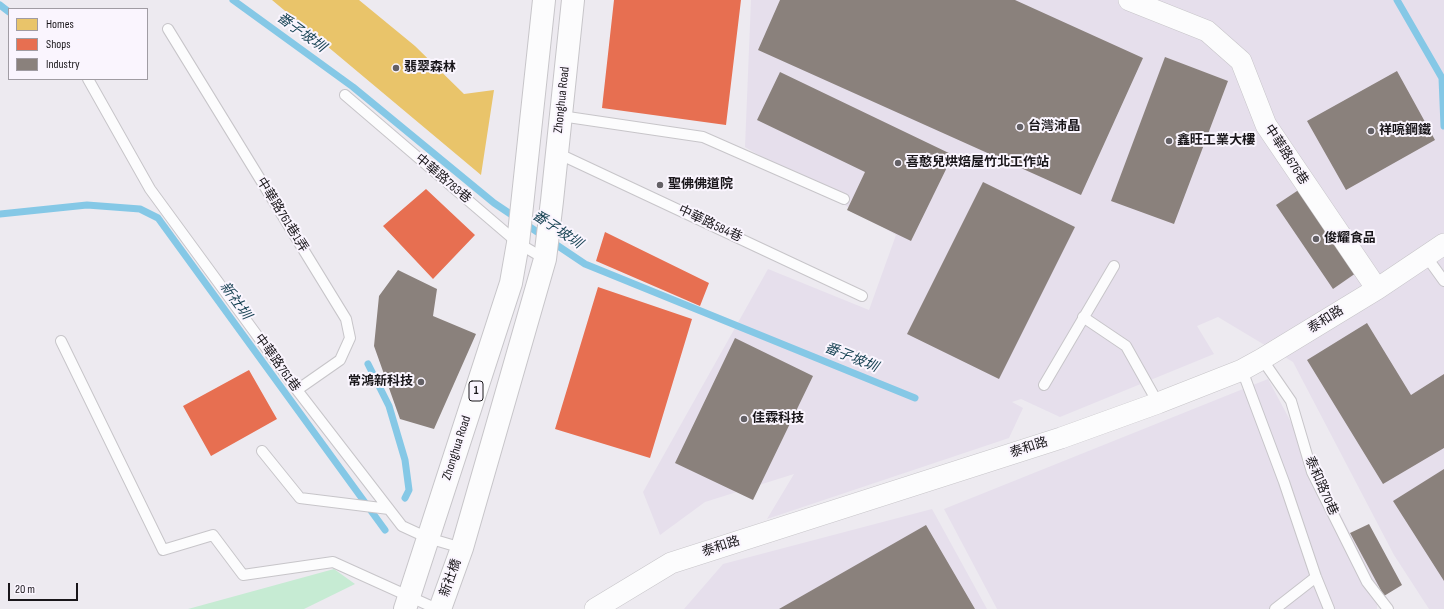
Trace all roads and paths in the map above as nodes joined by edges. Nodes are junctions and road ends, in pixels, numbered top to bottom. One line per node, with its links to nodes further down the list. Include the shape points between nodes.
1 (544, 0): 10 (main road, 1)
2 (573, 0): 7 (main road, Zhonghua Road)
3 (1129, 0): 16 (street, 中華路676巷, via 1207,31 1241,61 1266,126)
4 (168, 29): 23 (lane, 中華路761巷1弄, via 346,319 350,338 340,360)
5 (89, 80): 23 (lane, 中華路761巷, via 150,189)
6 (345, 95): 10 (lane, 中華路783巷)
7 (561, 116): 8 (main road, Zhonghua Road); 9 (lane, via 703,137)
8 (557, 153): 13 (main road, Zhonghua Road); 17 (lane, 中華路584巷)
9 (844, 199)
10 (518, 242): 13 (lane, 中華路783巷); 27 (main road, Zhonghua Road / 1, via 511,283)
11 (1444, 244): 12 (street, 泰和路)
12 (1426, 256): 15 (lane); 16 (street, 泰和路)
13 (545, 260): 28 (main road)
14 (1114, 266): 18 (lane)
15 (1444, 281)
16 (1377, 289): 20 (street, 泰和路)
17 (862, 296)
18 (1083, 317): 22 (lane); 24 (lane, via 1126,346)
19 (61, 341): 30 (lane, via 163,550 213,535 243,575 333,562 389,588)
20 (1262, 359): 21 (street, 泰和路); 35 (lane, 泰和路70巷, via 1291,401 1312,472 1366,582)
21 (1242, 370): 24 (street, 泰和路); 29 (lane)
22 (1044, 385)
23 (297, 390): 26 (lane, 中華路761巷)
24 (1158, 403): 32 (street, 泰和路, via 1060,438 671,564)
25 (262, 451): 26 (lane, via 300,498)
26 (389, 509): 27 (lane, 中華路761巷, via 402,526)
27 (428, 538): 28 (lane, 中華路761巷); 30 (main road, 1)
28 (462, 548): 31 (main road, 新社橋)
29 (1316, 577): 33 (lane); 34 (lane)
30 (407, 602): 31 (lane)
31 (438, 609)
32 (595, 609)
33 (1275, 609)
34 (1329, 609)
35 (1388, 609)

